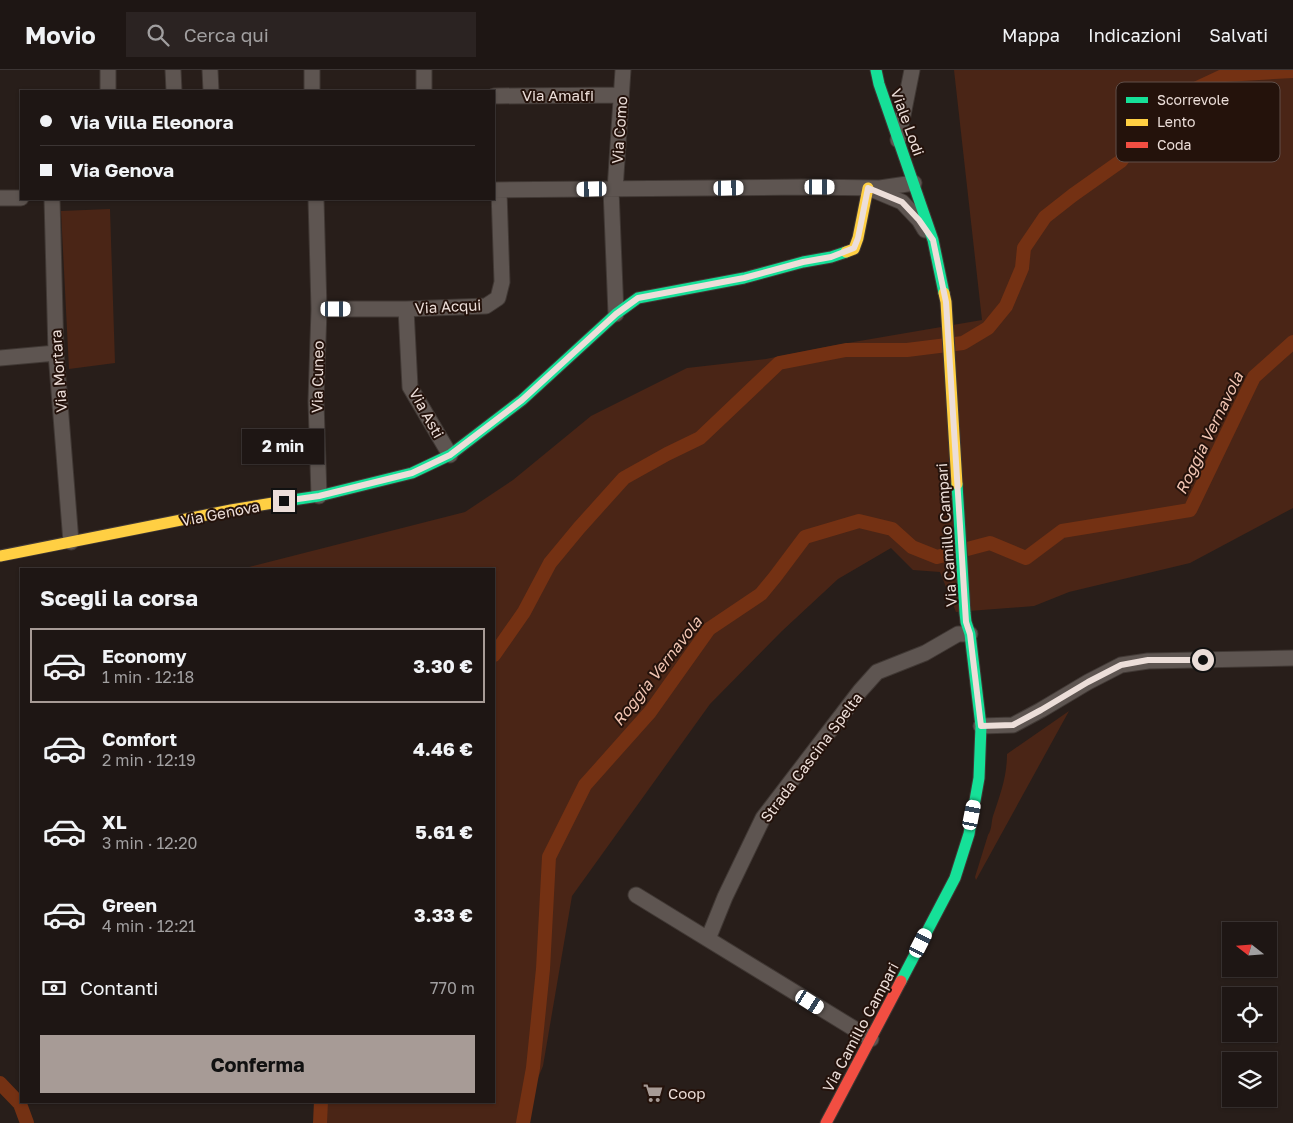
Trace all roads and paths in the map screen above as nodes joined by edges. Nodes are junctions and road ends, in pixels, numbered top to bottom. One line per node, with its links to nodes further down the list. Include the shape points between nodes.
1 (108, 70): 9 (street)
2 (173, 70): 10 (street)
3 (210, 70): 11 (street)
4 (312, 70): 12 (street)
5 (424, 70): 13 (street)
6 (623, 70): 14 (street, Via Como)
7 (876, 70): 16 (street, Viale Lodi)
8 (912, 70): 16 (street)
9 (108, 90)
10 (174, 90)
11 (211, 90)
12 (312, 90)
13 (424, 90)
14 (622, 95): 15 (street, Via Amalfi); 19 (street, Via Como)
15 (495, 96)
16 (898, 140): 17 (street, Viale Lodi)
17 (914, 183): 18 (street); 25 (street, Via Camillo Campari)
18 (868, 188): 19 (street); 25 (street, via 902,202); 28 (street, Via Genova, via 854,248 831,257 744,278 638,298)
19 (613, 189): 20 (street); 28 (street, Via Como)
20 (497, 190): 27 (street, Via Acqui, via 502,282 498,298 486,306)
21 (0, 198): 22 (street)
22 (20, 198)
23 (52, 200): 29 (street, Via Mortara)
24 (316, 200): 26 (street, Via Cuneo)
25 (933, 240): 35 (street, Via Camillo Campari, via 946,302 965,613)
26 (319, 309): 27 (street, Via Acqui); 32 (street, Via Cuneo, via 316,401)
27 (406, 309): 31 (street, Via Asti, via 410,386)
28 (616, 314): 31 (street, Via Genova, via 522,400)
29 (56, 353): 30 (street); 33 (street, Via Mortara)
30 (0, 358)
31 (450, 455): 32 (street, Via Genova, via 412,473)
32 (319, 496): 33 (street, Via Genova)
33 (71, 542): 34 (street, Via Genova)
34 (0, 556)
35 (970, 634): 37 (street, Via Camillo Campari); 39 (street, Strada Cascina Spelta, via 958,634 925,653 877,672 860,691 763,818)
36 (1293, 658): 37 (street, via 1148,660 1121,665 1013,725)
37 (981, 726): 40 (street, Via Camillo Campari, via 979,778 969,834 955,878)
38 (636, 895): 39 (street)
39 (708, 939): 40 (street)
40 (872, 1039): 41 (street, Via Camillo Campari)
41 (828, 1120)

